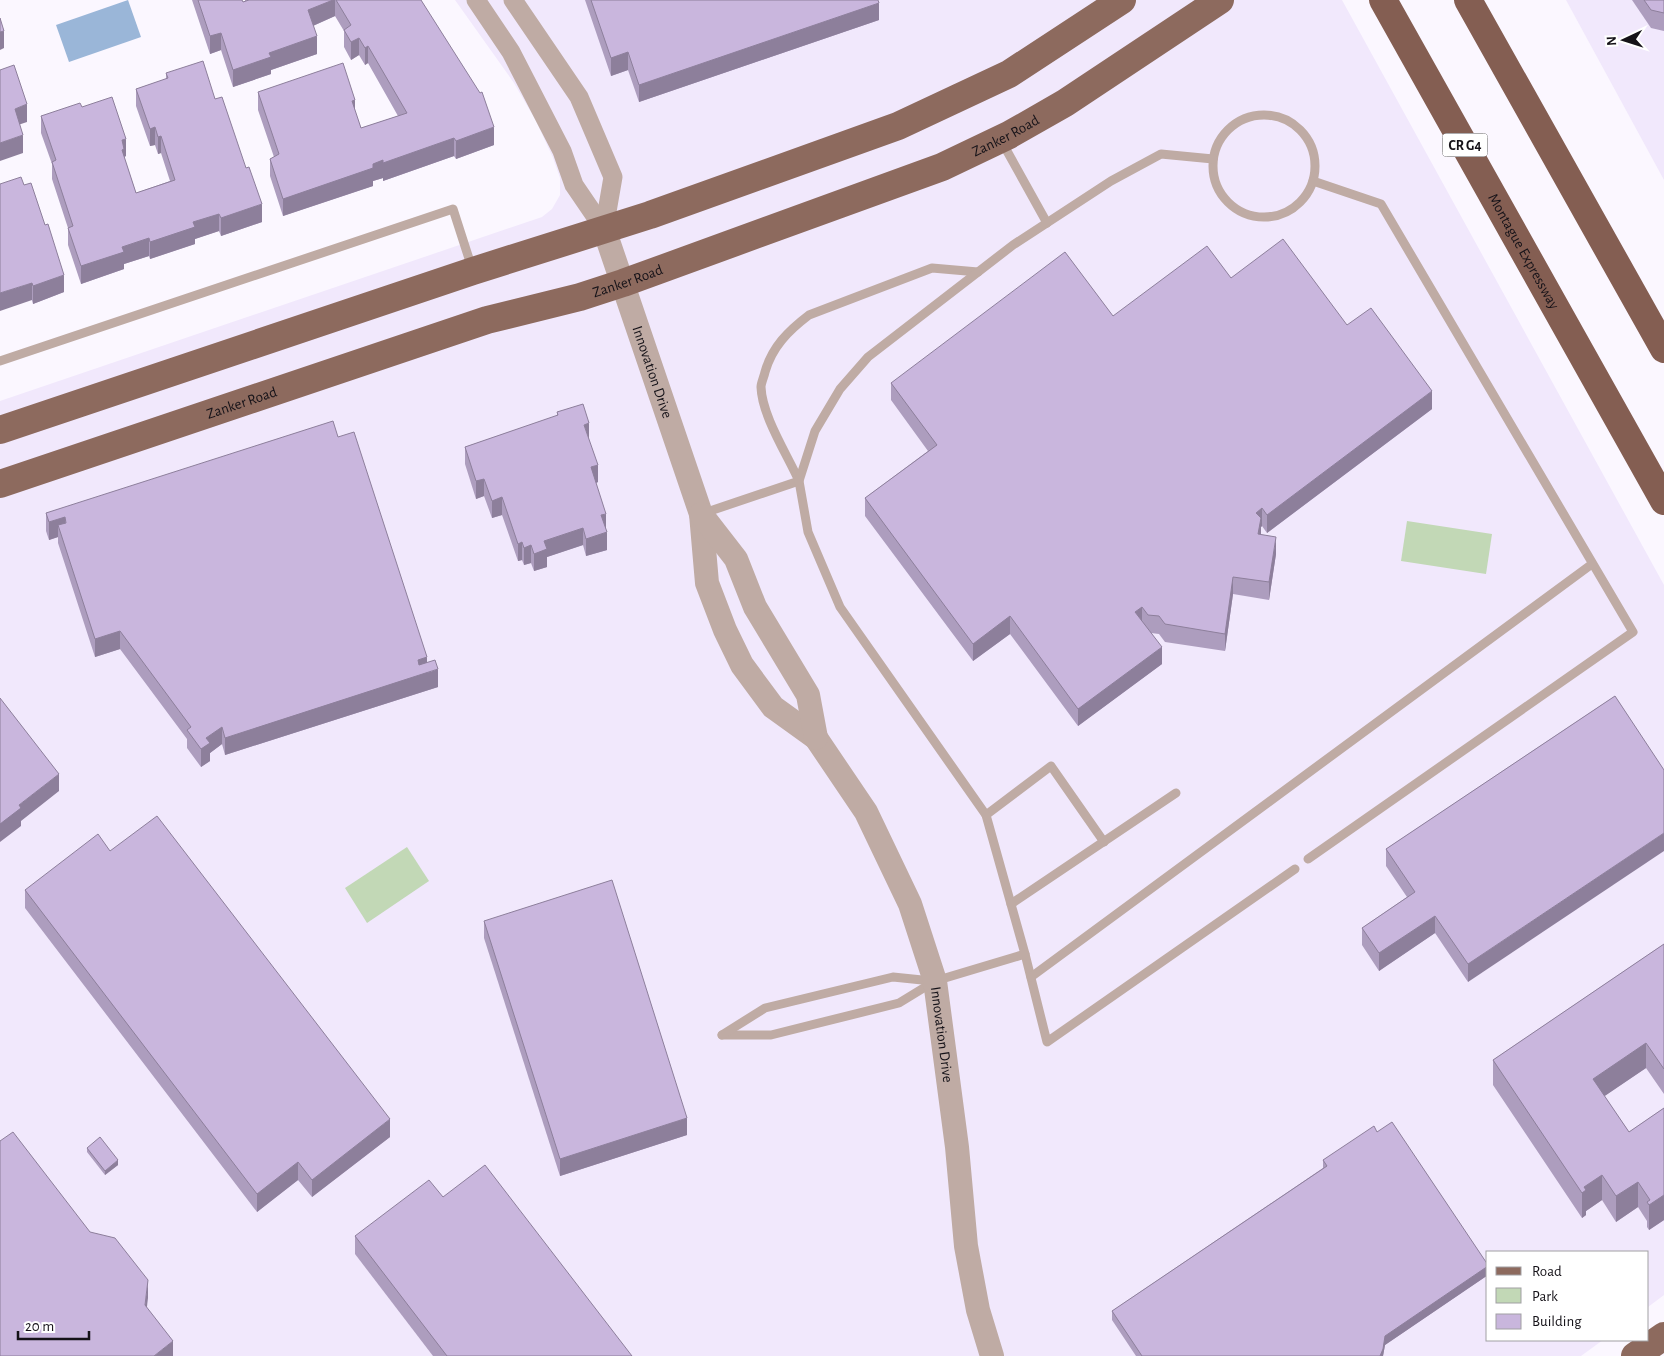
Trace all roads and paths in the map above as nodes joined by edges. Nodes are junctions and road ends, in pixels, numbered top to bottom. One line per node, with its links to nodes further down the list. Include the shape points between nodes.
1 (476, 0): 13 (street, Innovation Drive, via 511,52 562,151 574,185)
2 (513, 0): 13 (street, Innovation Drive, via 579,97 613,177)
3 (1122, 0): 13 (main road, via 1009,74 898,126)
4 (1220, 0): 9 (main road, Zanker Road, via 1065,103)
5 (1362, 0): 8 (highway, via 1410,84)
6 (1383, 0): 8 (highway, Montague Expressway / CR G4)
7 (1468, 0): 17 (highway)
8 (1450, 119): 22 (highway, Montague Expressway / CR G4)
9 (1000, 139): 12 (lane); 16 (main road, Zanker Road, via 942,167 877,192)
10 (1213, 159): 11 (lane, via 1214,179 1223,196 1240,211 1261,217 1283,214 1302,201); 11 (lane, via 1220,141 1232,126 1250,117 1269,115 1288,120 1302,131 1311,146 1315,164); 12 (lane, via 1162,154 1111,181)
11 (1313, 181): 24 (lane, via 1381,204)
12 (1047, 223): 15 (lane)
13 (604, 230): 14 (main road); 16 (street, Innovation Drive)
14 (473, 271): 18 (lane, via 453,209); 19 (main road)
15 (978, 272): 20 (lane, via 868,357 840,389 815,431); 20 (lane, via 932,268 809,316 780,341 768,362 761,386 768,414)
16 (623, 283): 21 (main road, Zanker Road, via 487,320); 23 (street, Innovation Drive)
17 (1664, 349)
18 (0, 361)
19 (0, 430)
20 (799, 481): 23 (lane); 27 (lane, via 808,532 840,607)
21 (0, 484)
22 (1664, 501)
23 (701, 514): 25 (street, Innovation Drive, via 736,559 755,607 808,695); 25 (street, Innovation Drive, via 707,583 742,665 773,707)
24 (1592, 564): 29 (lane, via 1633,632); 33 (lane)
25 (816, 738): 34 (street, Innovation Drive, via 866,812 891,861 910,904)
26 (1176, 793): 28 (lane)
27 (986, 815): 28 (lane, via 1051,766); 31 (lane)
28 (1104, 842): 31 (lane)
29 (1308, 859)
30 (1295, 869): 33 (lane, via 1047,1042)
31 (1011, 904): 32 (lane)
32 (1025, 954): 33 (lane); 34 (lane)
33 (1031, 977)
34 (935, 981): 34 (lane, via 893,977 765,1008 722,1035 771,1034 881,1007 900,1002); 36 (street, Innovation Drive, via 957,1147 966,1246 978,1310)
35 (1664, 1336): 37 (main road)
36 (992, 1356)
37 (1635, 1356)

